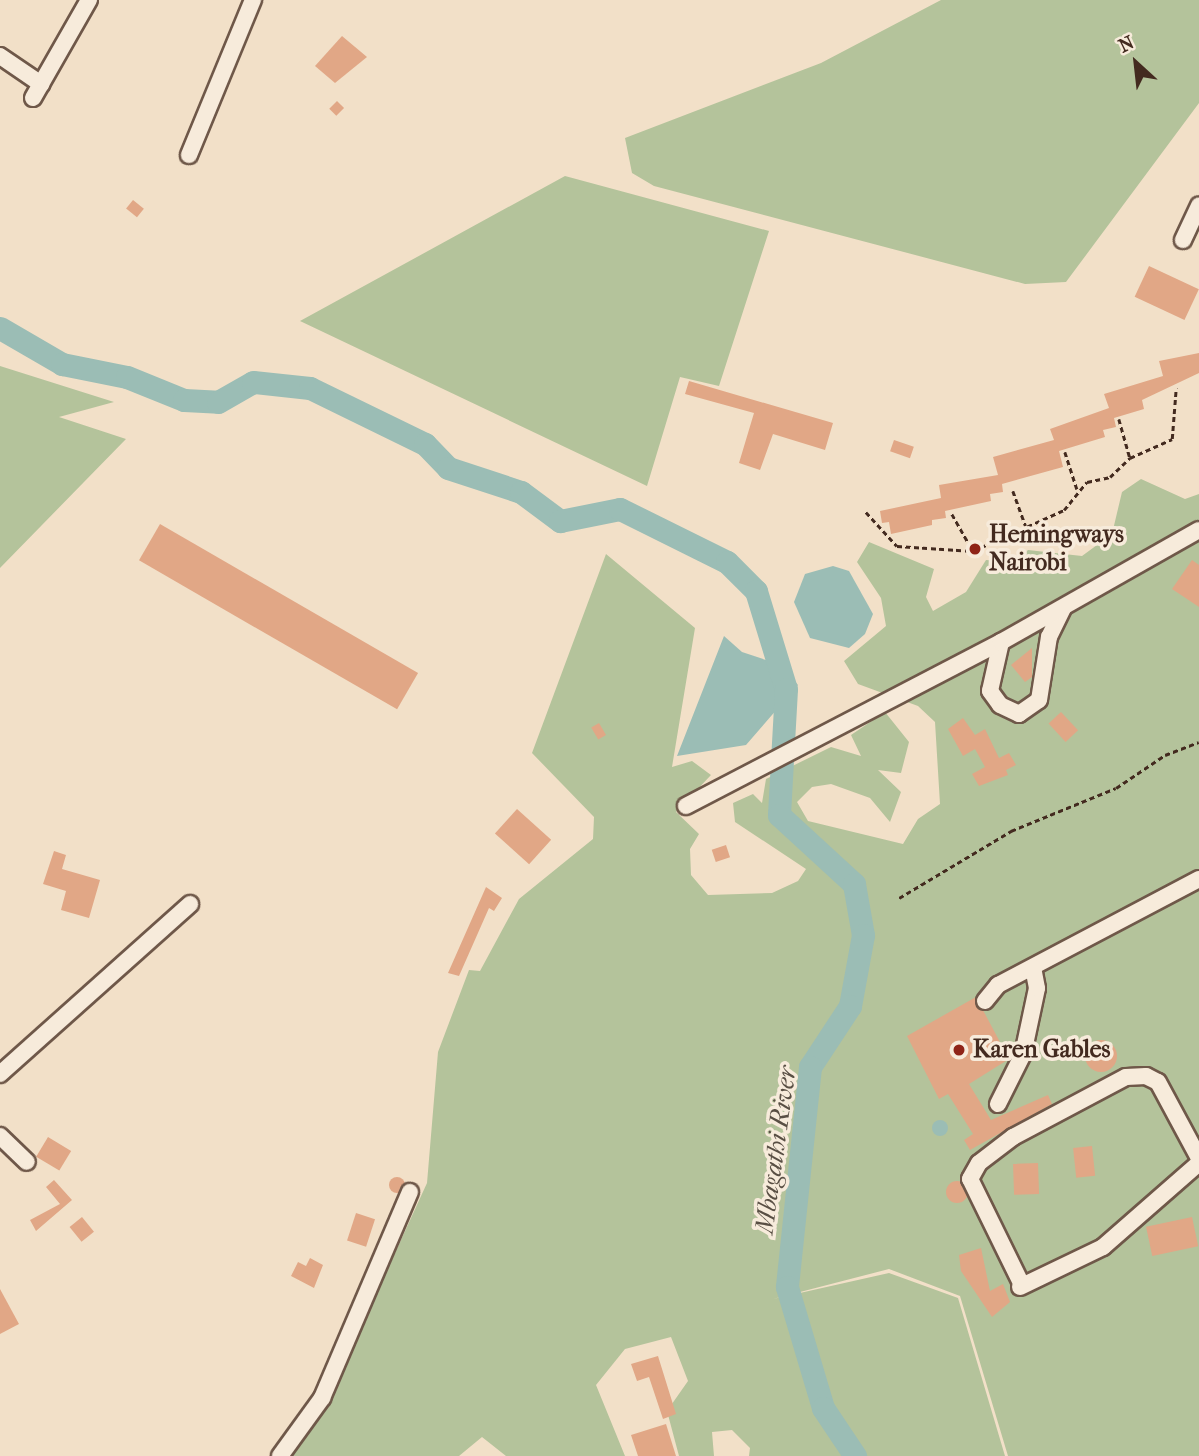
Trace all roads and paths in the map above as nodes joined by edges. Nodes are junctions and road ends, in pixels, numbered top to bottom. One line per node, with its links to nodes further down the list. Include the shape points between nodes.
1 (89, 0): 3 (street, via 37,91)
2 (253, 0): 4 (street)
3 (0, 57)
4 (189, 155)
5 (1199, 205): 6 (street)
6 (1183, 240)
7 (1176, 388): 10 (path, via 1172,439)
8 (1119, 419): 10 (path)
9 (1065, 452): 11 (path)
10 (1130, 458): 11 (path, via 1110,477)
11 (1077, 489): 15 (path, via 1064,510)
12 (1013, 491): 15 (path)
13 (866, 512): 17 (path, via 897,546)
14 (952, 514): 17 (path)
15 (1026, 526): 17 (path)
16 (1199, 530): 18 (street)
17 (973, 551)
18 (1063, 608): 19 (street); 19 (street, via 1049,637 1039,700 1019,713 1000,705 990,691)
19 (1002, 642): 21 (street)
20 (1199, 742): 23 (path, via 1165,755 1116,788 1011,831)
21 (686, 806)
22 (1199, 879): 25 (street)
23 (900, 898)
24 (190, 904): 27 (street)
25 (1033, 967): 26 (street, via 998,985); 28 (street, via 1037,988 1023,1054)
26 (985, 1001)
27 (0, 1074)
28 (998, 1104)
29 (0, 1136): 31 (street)
30 (1199, 1158): 32 (street, via 1158,1082 1146,1076 1126,1077 1013,1138 979,1163 970,1178 1021,1286 1103,1247)
31 (27, 1162)
32 (1199, 1163)
33 (410, 1192): 34 (street, via 322,1398)
34 (280, 1456)

